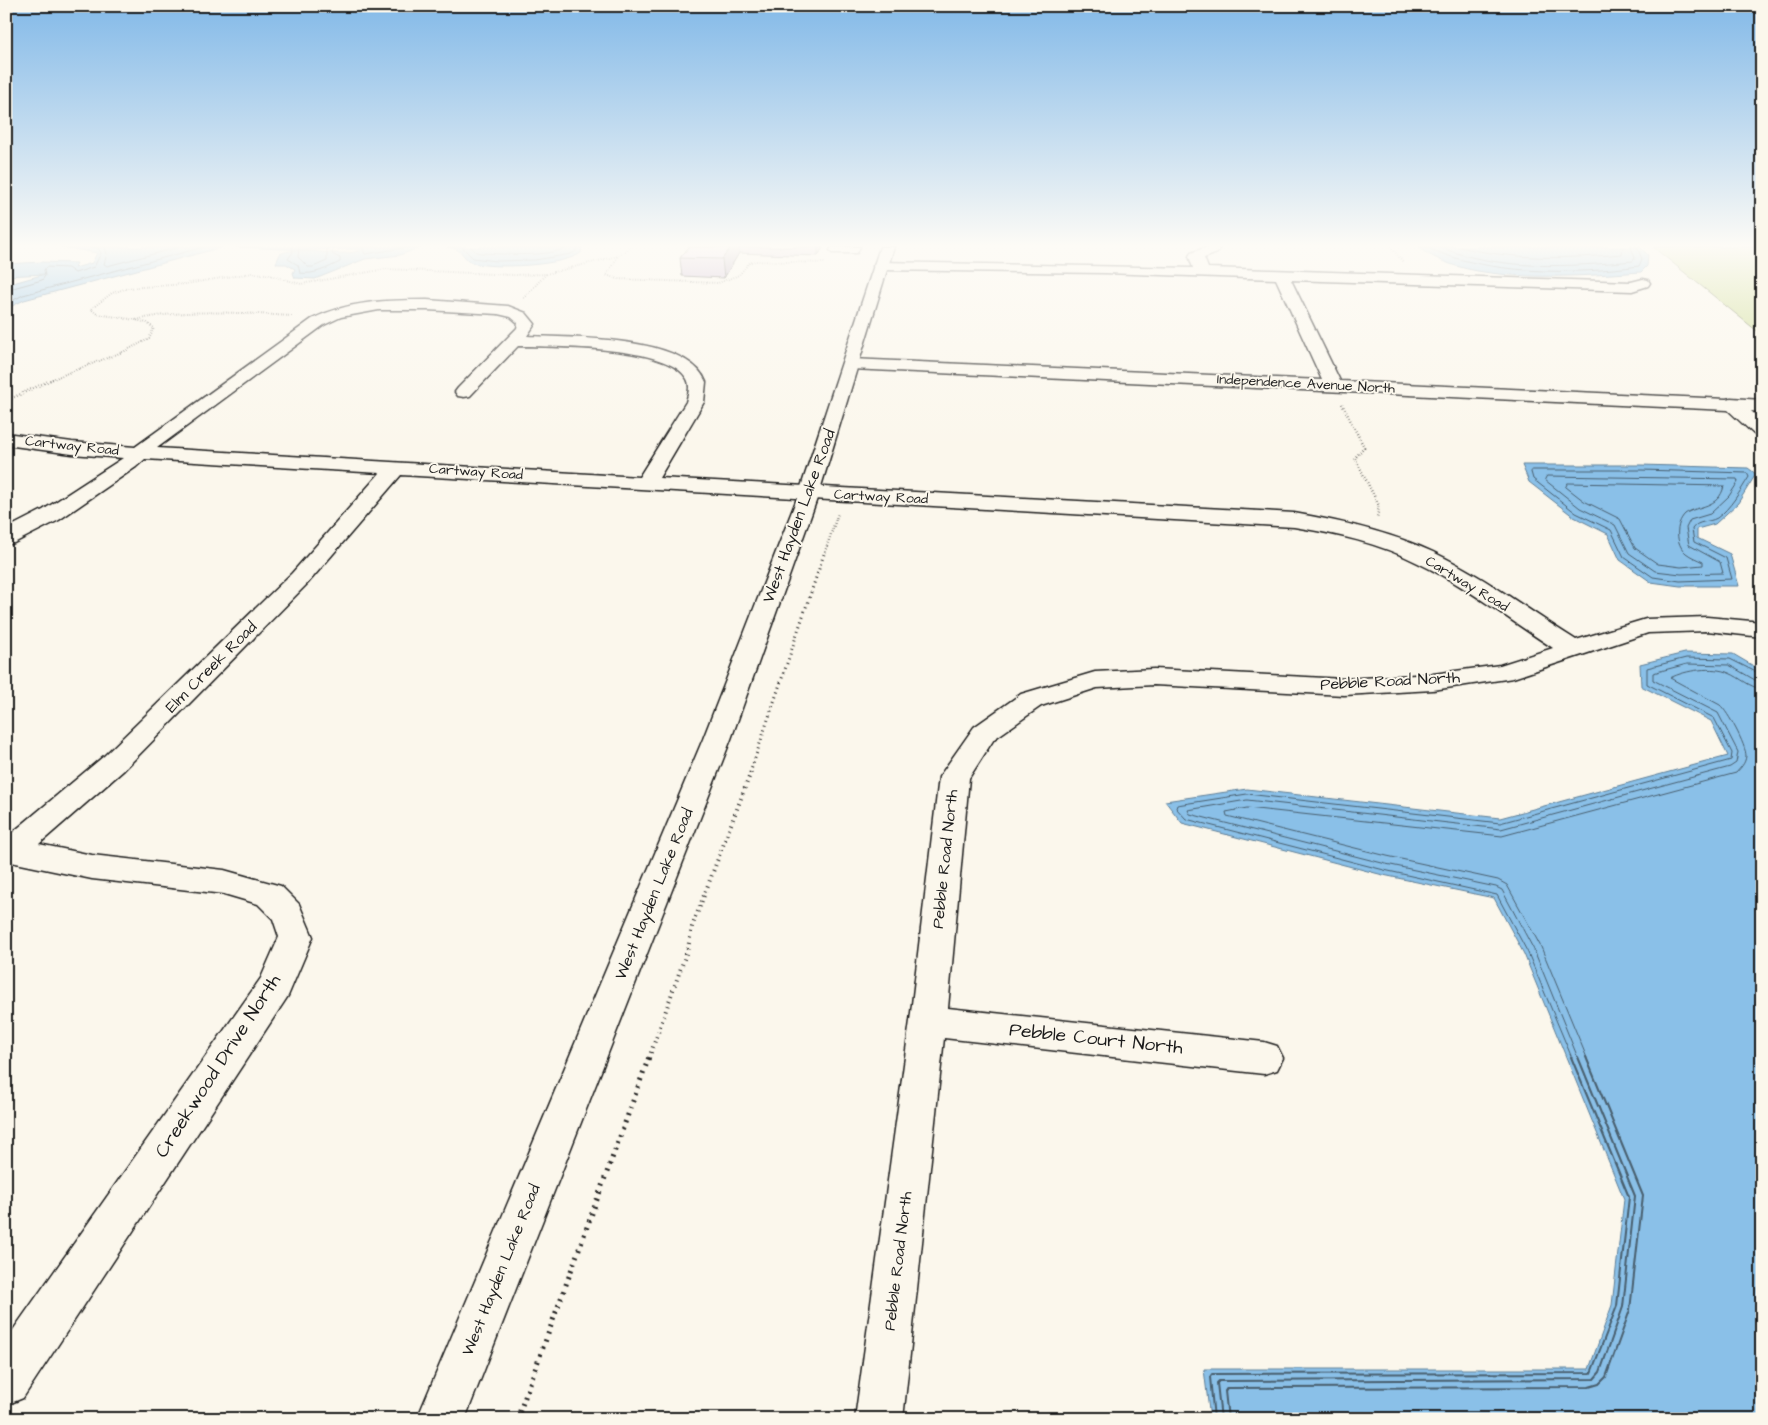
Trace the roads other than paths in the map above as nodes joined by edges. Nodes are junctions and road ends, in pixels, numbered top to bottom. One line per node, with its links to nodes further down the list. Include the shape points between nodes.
1 (338, 314): 13 (street, via 320,320)
2 (516, 314): 5 (street, via 527,324)
3 (866, 314): 6 (street, West Hayden Lake Road)
4 (1299, 314): 7 (street)
5 (514, 341): 8 (street); 15 (street, via 629,347 653,352 686,367 696,378 695,402)
6 (851, 364): 7 (street, Independence Avenue North); 16 (street, West Hayden Lake Road)
7 (1333, 386): 9 (street, Independence Avenue North)
8 (464, 392)
9 (1731, 403): 10 (street, Independence Avenue North); 11 (street)
10 (1762, 406)
11 (1762, 431)
12 (6, 439): 13 (street, Cartway Road)
13 (140, 453): 14 (street, Cartway Road); 17 (street, via 51,515)
14 (397, 467): 15 (street, Cartway Road); 20 (street, Elm Creek Road, via 286,592 114,763)
15 (645, 483): 16 (street, Cartway Road)
16 (809, 493): 19 (street, Cartway Road, via 1294,520 1330,526 1400,547 1442,566); 24 (street, West Hayden Lake Road, via 713,748)
17 (6, 538)
18 (1762, 630): 19 (street, Pebble Road North, via 1707,624 1646,626)
19 (1574, 650): 21 (street, Pebble Road North, via 1504,672 1433,682 1344,687 1154,677 1095,680 1031,700 984,733 954,777)
20 (8, 850): 23 (street, Creekwood Drive North, via 92,867 224,882 269,895 287,913 296,937 275,986)
21 (928, 1021): 22 (street, Pebble Court North); 25 (street, Pebble Road North)
22 (1264, 1058)
23 (6, 1381)
24 (441, 1419)
25 (879, 1419)

